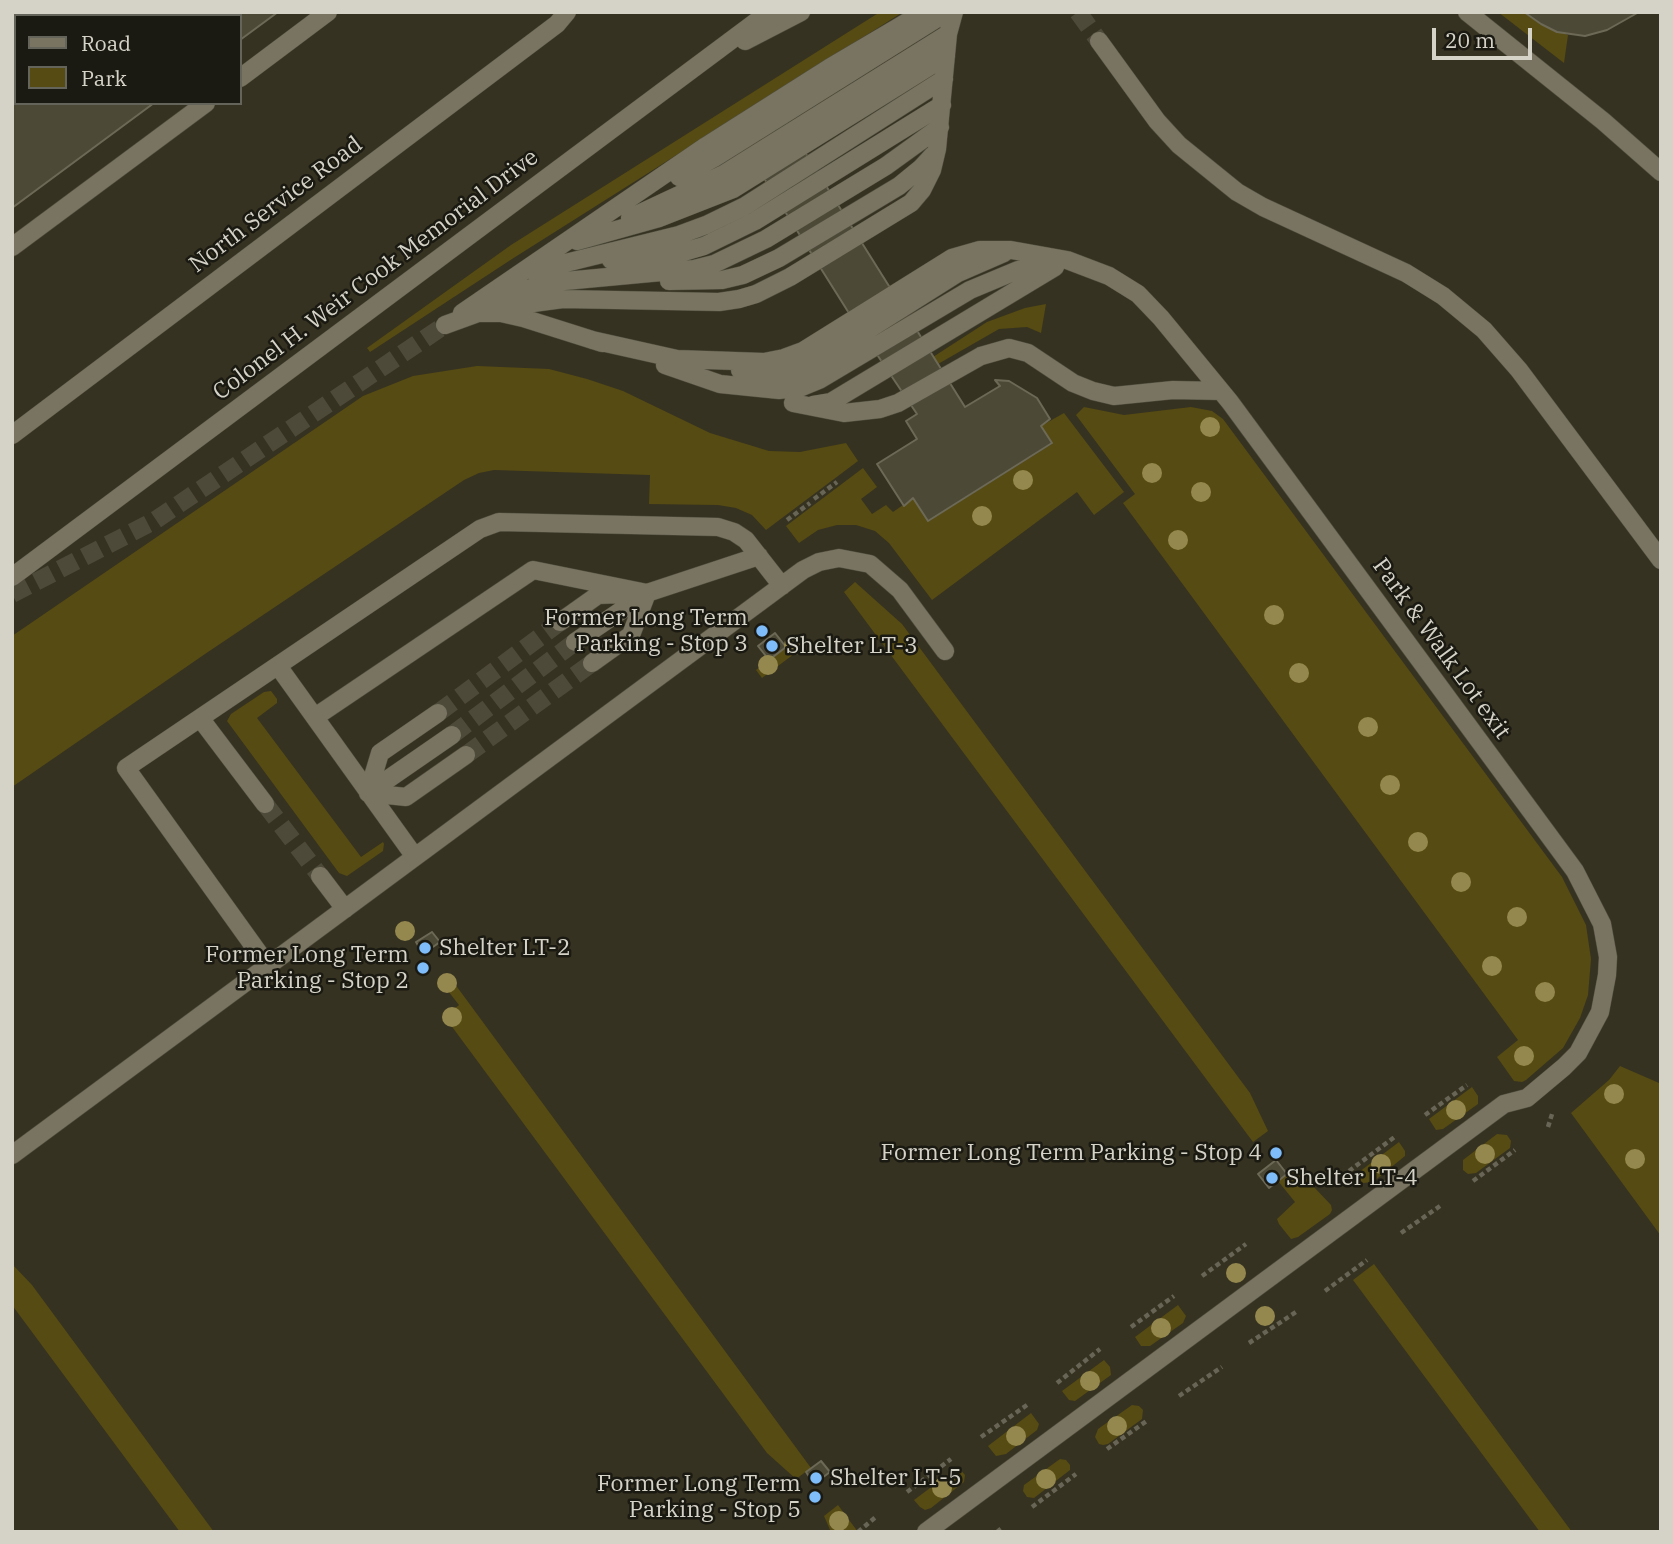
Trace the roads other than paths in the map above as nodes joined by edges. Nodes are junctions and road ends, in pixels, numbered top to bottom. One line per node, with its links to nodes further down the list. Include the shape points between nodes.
1 (328, 12): 13 (street)
2 (568, 12): 32 (street, North Service Road)
3 (769, 12): 12 (street, Colonel H. Weir Cook Memorial Drive)
4 (801, 12): 12 (street)
5 (923, 12): 20 (street, via 706,146)
6 (947, 12): 20 (street)
7 (954, 12): 9 (street)
8 (1467, 12): 19 (street)
9 (948, 34): 11 (street); 20 (street, via 724,174)
10 (1099, 41): 34 (street, via 1157,121 1237,192 1406,273 1484,330)
11 (946, 56): 14 (street); 20 (street, via 733,189 659,218)
12 (699, 64): 35 (street, Colonel H. Weir Cook Memorial Drive)
13 (242, 76)
14 (944, 79): 16 (street); 23 (street, via 745,206 679,235)
15 (202, 105): 21 (street)
16 (942, 105): 17 (street); 23 (street, via 755,221 704,246 655,257)
17 (940, 127): 18 (street); 24 (street, via 886,166 732,256 694,269)
18 (937, 149): 24 (street, via 899,186 743,275 698,282); 26 (street, via 932,170 911,204 756,294 719,302 564,299)
19 (1661, 172)
20 (589, 231): 25 (street)
21 (12, 247)
22 (1067, 260): 28 (street, Park & Walk Lot exit, via 1011,250 980,250 952,258 803,351 784,358 744,363 677,359); 29 (street, via 1018,270 970,290 802,387 779,390); 30 (street, Park & Walk Lot exit, via 1109,276 1138,294); 31 (street, via 831,402)
23 (565, 263): 25 (street)
24 (605, 278): 26 (street, via 529,286)
25 (508, 282): 26 (street)
26 (478, 307): 27 (street); 28 (street)
27 (445, 325)
28 (592, 340): 29 (street)
29 (720, 384): 31 (street)
30 (1221, 391): 31 (street, via 1114,396 1073,383 1027,352 1009,348 981,356 880,409 844,413); 55 (street, Park & Walk Lot exit, via 1574,872 1602,923 1608,957 1600,1012 1578,1053 1527,1098 1504,1104)
31 (793, 403)
32 (12, 435)
33 (759, 556): 36 (street); 37 (street); 42 (street, via 746,540 718,527 499,522 480,529)
34 (1661, 560)
35 (12, 577)
36 (782, 586): 40 (street, via 819,562 839,558 870,564 900,590); 50 (street)
37 (647, 593): 38 (street, via 598,595); 39 (street); 41 (street, via 631,635); 44 (street, via 533,570)
38 (561, 622)
39 (575, 642)
40 (945, 651)
41 (592, 663)
42 (278, 666): 44 (street); 45 (street)
43 (438, 713): 48 (street, via 380,753)
44 (315, 717): 48 (street)
45 (200, 718): 49 (street); 53 (street, via 126,768)
46 (452, 735): 48 (street)
47 (466, 755): 48 (street, via 406,797)
48 (368, 793): 50 (street)
49 (265, 804)
50 (415, 857): 52 (street)
51 (320, 876): 52 (street)
52 (345, 909): 53 (street)
53 (268, 966): 54 (street)
54 (12, 1155)
55 (926, 1532)

